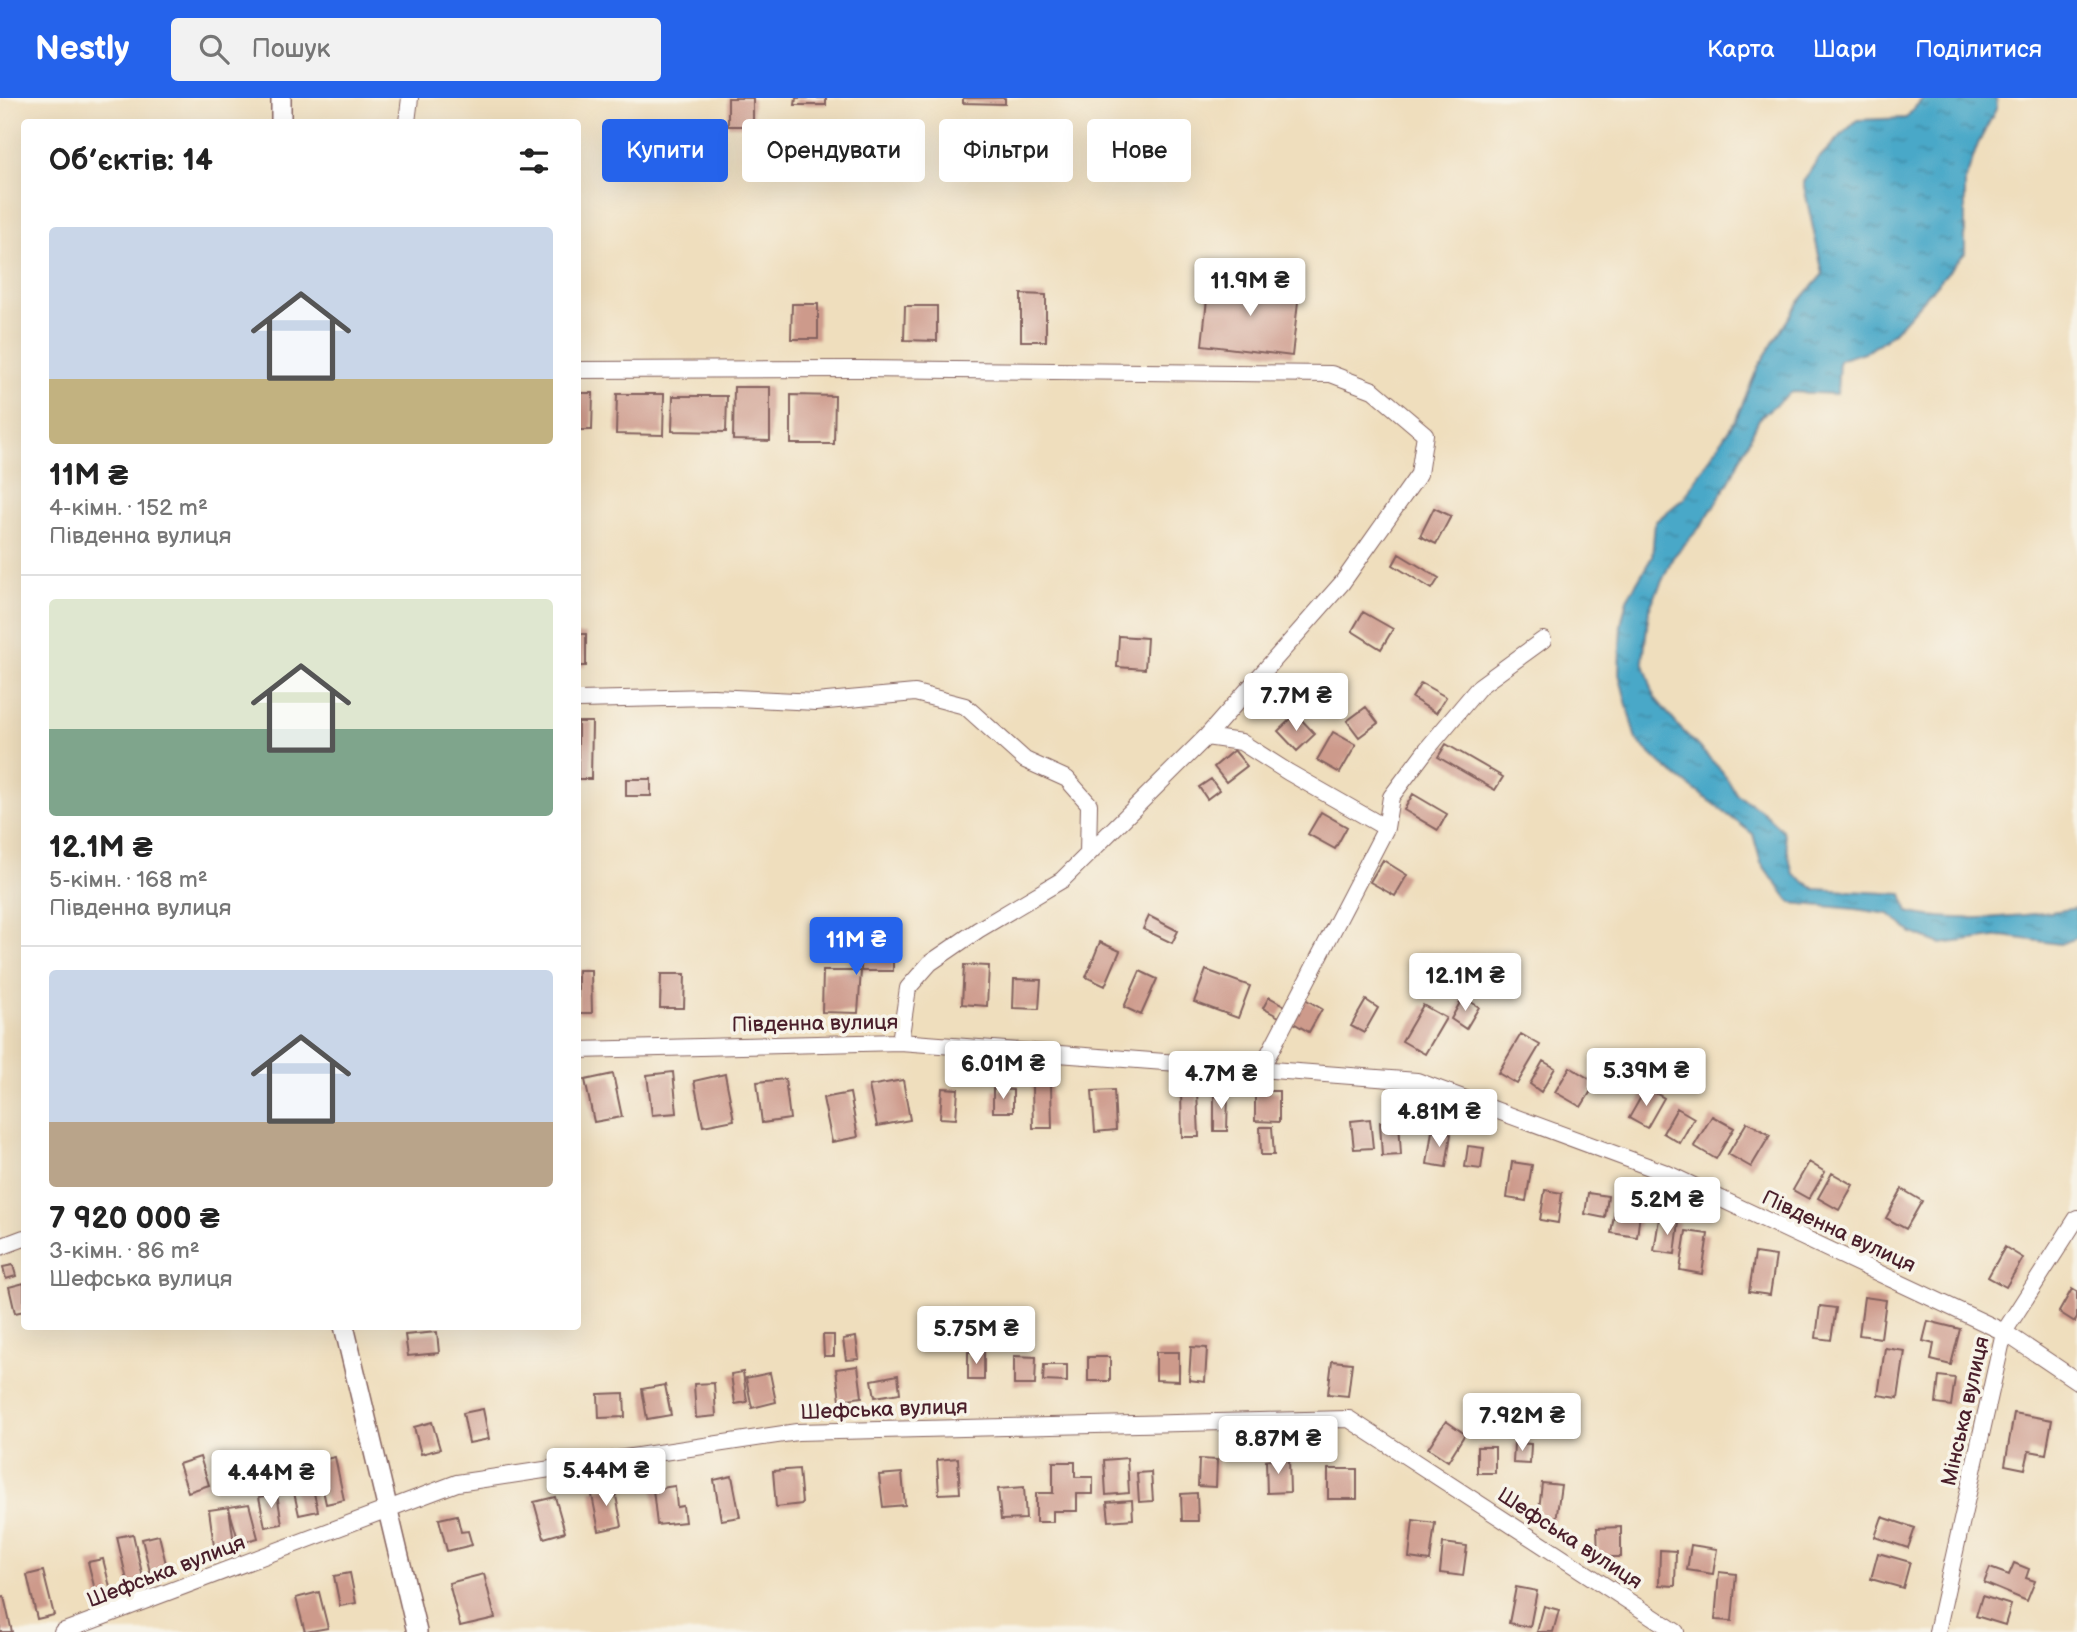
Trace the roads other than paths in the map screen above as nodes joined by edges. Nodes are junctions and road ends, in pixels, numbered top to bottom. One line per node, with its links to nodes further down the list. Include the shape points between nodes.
1 (281, 98): 3 (street)
2 (410, 98): 4 (street)
3 (281, 119)
4 (407, 119)
5 (581, 370): 8 (street, via 1331,374 1373,390 1425,434 1419,474 1342,583)
6 (1543, 640): 9 (street, via 1480,686 1427,748 1391,797)
7 (581, 700): 10 (street, via 713,697 816,702 915,693 965,706 1025,760 1067,779 1089,804)
8 (1206, 737): 9 (street, via 1241,742); 10 (street)
9 (1385, 828): 13 (street)
10 (1088, 854): 11 (street, via 1062,880 930,963 908,988)
11 (900, 1042): 12 (street, Південна вулиця); 13 (street, Південна вулиця)
12 (581, 1050)
13 (1261, 1069): 18 (street, Південна вулиця, via 1417,1081 1666,1173)
14 (2077, 1217): 18 (street, Мінська вулиця)
15 (21, 1239): 16 (street)
16 (0, 1247)
17 (345, 1330): 20 (street)
18 (2004, 1332): 19 (street, Південна вулиця); 24 (street, Мінська вулиця)
19 (2077, 1381)
20 (388, 1510): 21 (street, Шефська вулиця); 22 (street); 23 (street, Шефська вулиця, via 457,1483 797,1432 1349,1419)
21 (62, 1632)
22 (417, 1632)
23 (1675, 1632)
24 (1937, 1632)

